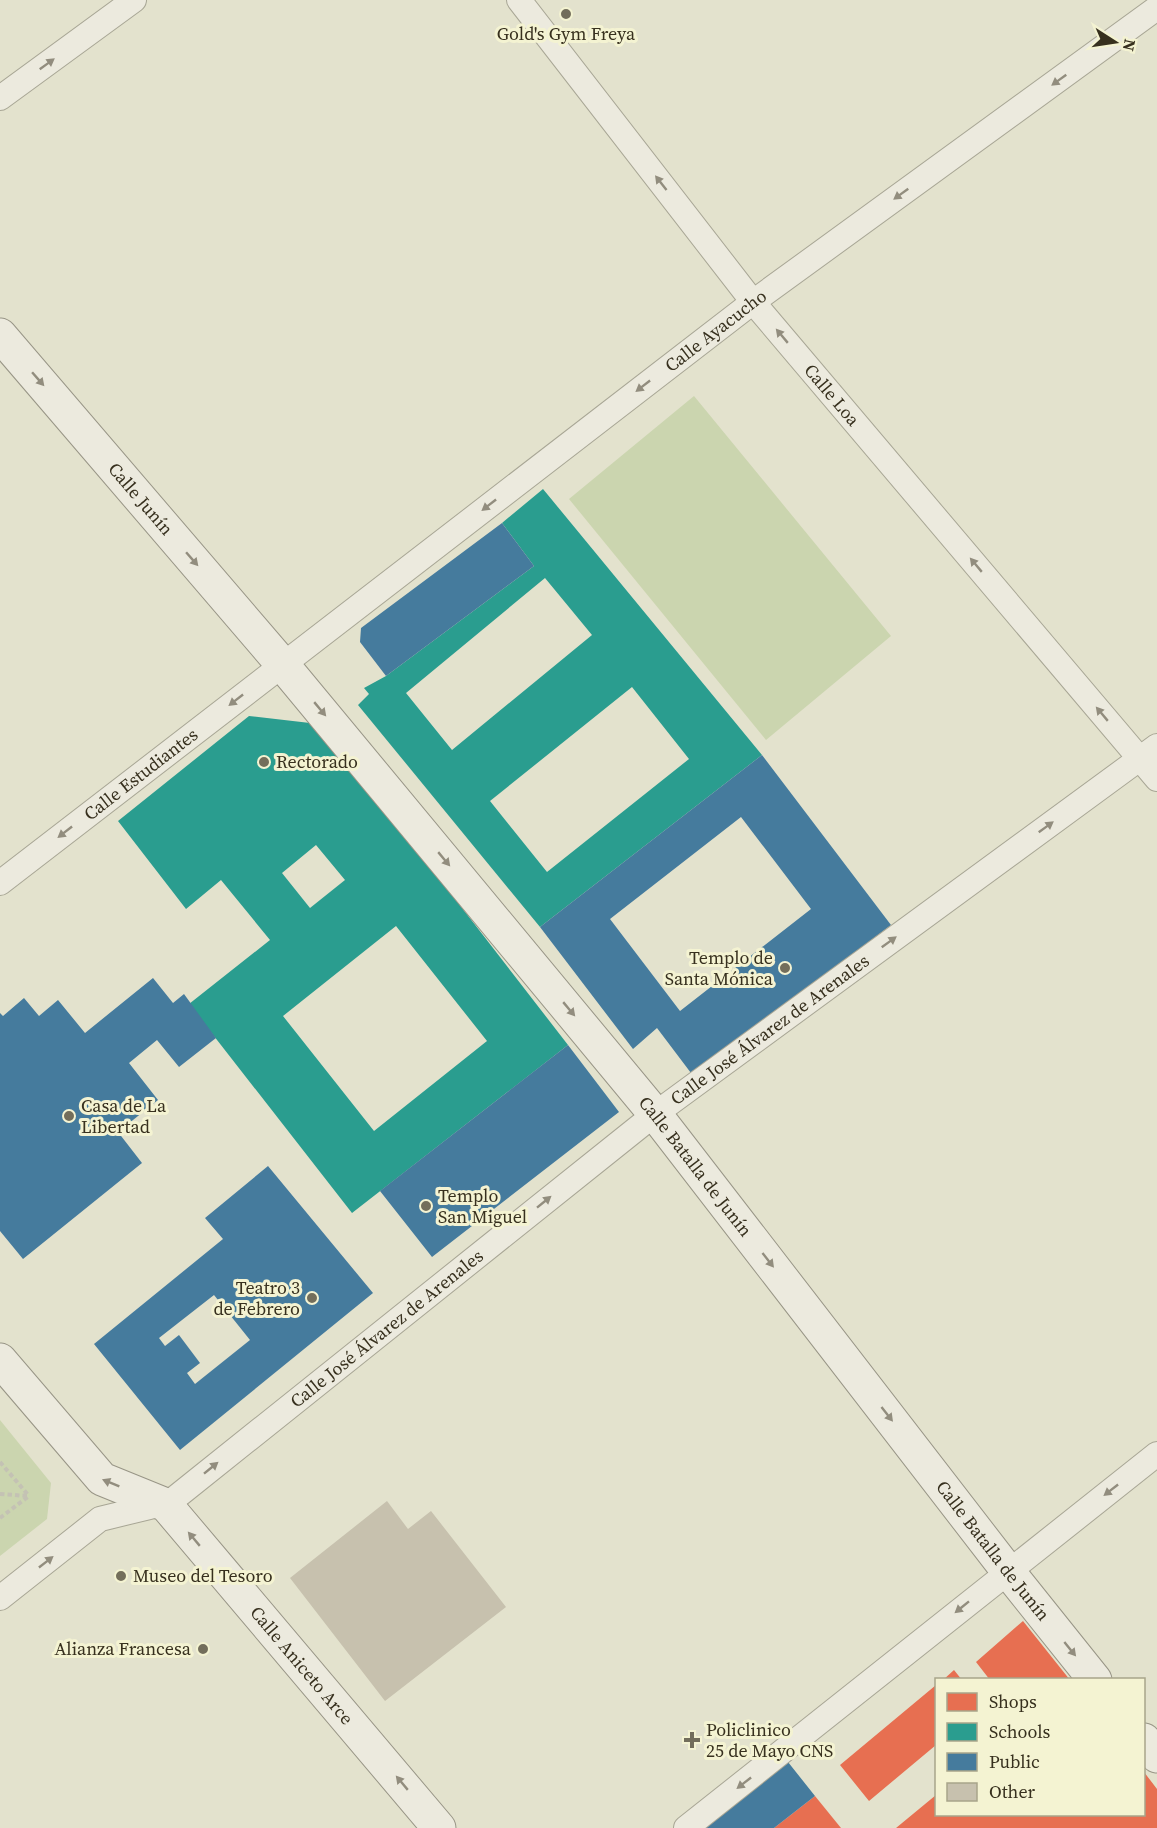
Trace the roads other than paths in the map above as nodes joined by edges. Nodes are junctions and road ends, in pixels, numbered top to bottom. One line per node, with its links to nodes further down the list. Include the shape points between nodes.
1 (134, 0): 4 (street, one-way to 1)
2 (519, 0): 5 (street, Calle Loa, one-way to 2)
3 (1157, 8): 5 (street, Calle Ayacucho, one-way to 5)
4 (0, 98)
5 (753, 302): 7 (street, Calle Ayacucho, one-way to 7); 8 (street, Calle Loa, one-way to 5)
6 (0, 335): 7 (main road, Calle Junín, one-way to 7)
7 (282, 664): 10 (street, Calle Estudiantes, one-way to 10); 11 (main road, Calle Batalla de Junín, one-way to 11)
8 (1149, 752): 9 (street, Calle Loa); 11 (street, Calle José Álvarez de Arenales, one-way to 8)
9 (1157, 779)
10 (0, 883)
11 (655, 1114): 14 (street, Calle José Álvarez de Arenales, one-way to 11); 15 (main road, Calle Batalla de Junín, one-way to 15)
12 (0, 1360): 14 (main road, one-way to 12, via 102,1479)
13 (1157, 1454): 15 (street, one-way to 15)
14 (165, 1505): 16 (street, one-way to 14, via 100,1519); 20 (main road, Calle Aniceto Arce, one-way to 14)
15 (1007, 1570): 17 (main road, Calle Batalla de Junín, one-way to 17); 21 (street, one-way to 21)
16 (0, 1598)
17 (1093, 1678)
18 (1145, 1742): 19 (main road)
19 (1157, 1756)
20 (440, 1828)
21 (686, 1828)

